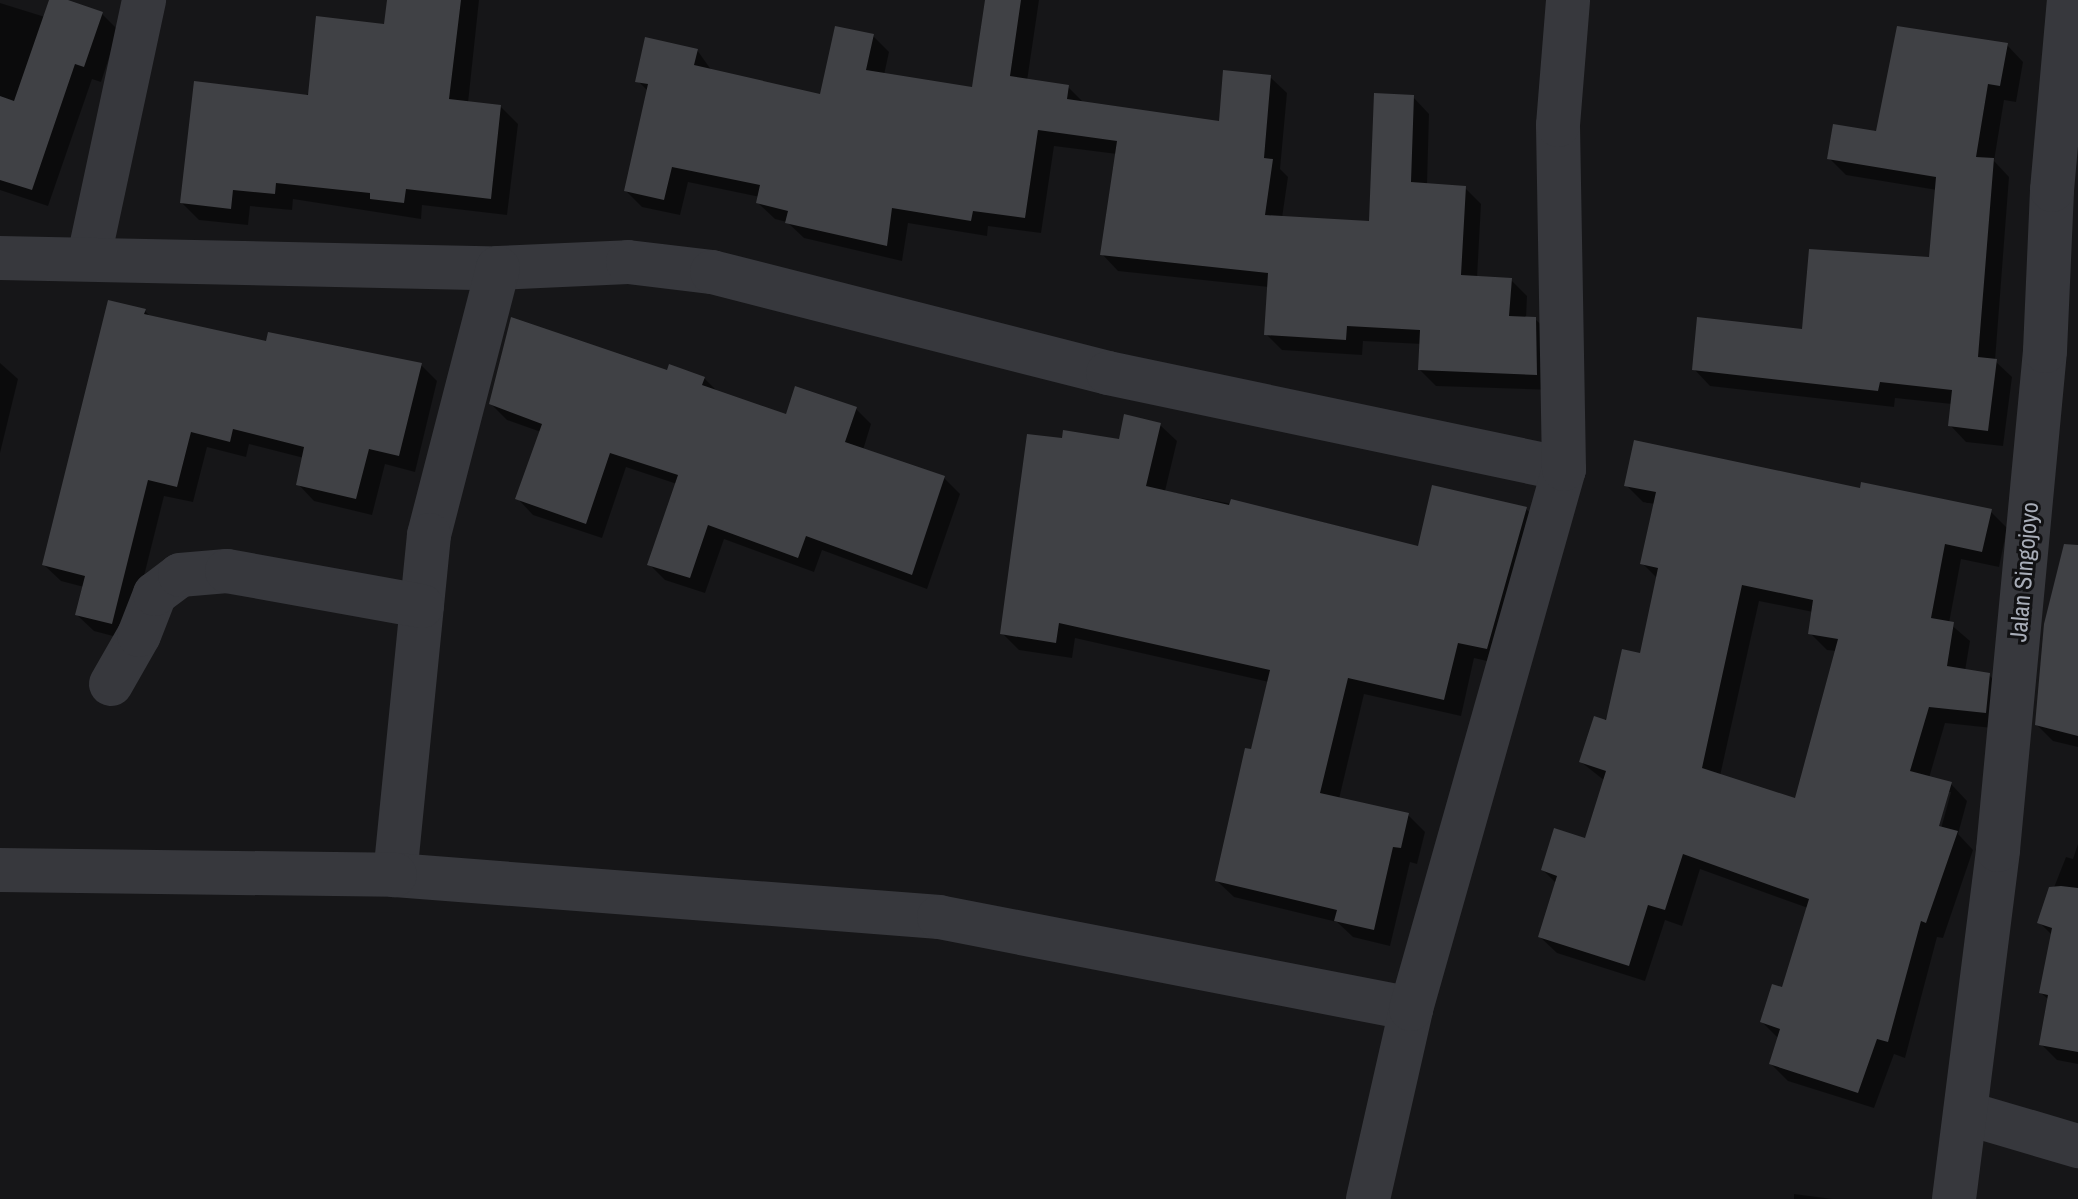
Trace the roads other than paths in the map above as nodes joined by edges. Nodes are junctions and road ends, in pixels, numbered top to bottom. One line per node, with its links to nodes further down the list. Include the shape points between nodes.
1 (144, 0): 5 (street)
2 (1568, 0): 8 (street, via 1558,125)
3 (2069, 0): 4 (street, Jalan Singojoyo)
4 (2065, 191): 15 (street, Jalan Singojoyo)
5 (89, 257): 6 (street); 7 (street)
6 (0, 258)
7 (498, 268): 8 (street, via 628,262 712,272 1108,373); 9 (street, via 429,535)
8 (1564, 469): 13 (street)
9 (422, 606): 10 (street, via 227,571 180,575 155,594); 12 (street)
10 (111, 684)
11 (0, 870): 12 (street)
12 (395, 875): 13 (street, via 939,917)
13 (1411, 1009): 16 (street)
14 (2078, 1146): 15 (street)
15 (1960, 1158)
16 (1368, 1199)

